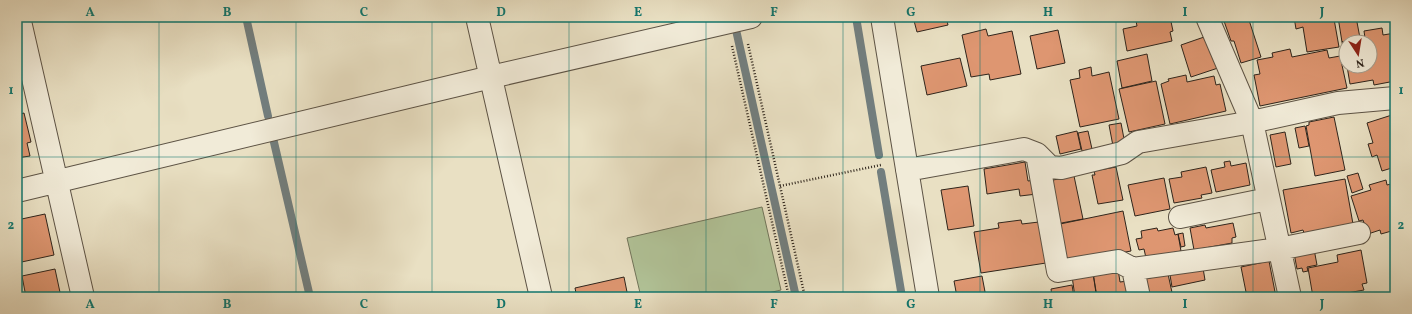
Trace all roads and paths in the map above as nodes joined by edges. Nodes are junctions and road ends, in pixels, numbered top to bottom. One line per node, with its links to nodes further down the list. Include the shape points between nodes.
1 (20, 17): 11 (street)
2 (477, 17): 6 (street)
3 (882, 17): 10 (street)
4 (1207, 17): 8 (street)
5 (737, 20): 6 (street); 12 (path); 21 (path)
6 (491, 77): 11 (street); 20 (street)
7 (1395, 98): 8 (street, via 1338,103)
8 (1252, 122): 9 (street, via 1138,142 1122,153 1060,168 1050,166); 14 (street)
9 (1037, 154): 10 (street, via 1024,149); 18 (street, via 1058,271 1118,261)
10 (906, 165): 12 (path); 23 (street)
11 (56, 182): 13 (street); 19 (street)
12 (780, 186): 22 (path)
13 (17, 191)
14 (1268, 199): 15 (street); 17 (street)
15 (1180, 217)
16 (1359, 233): 17 (street)
17 (1280, 249): 18 (street); 25 (street)
18 (1133, 269): 24 (street)
19 (83, 297)
20 (541, 297)
21 (789, 297)
22 (805, 297)
23 (928, 297)
24 (1139, 297)
25 (1290, 297)

